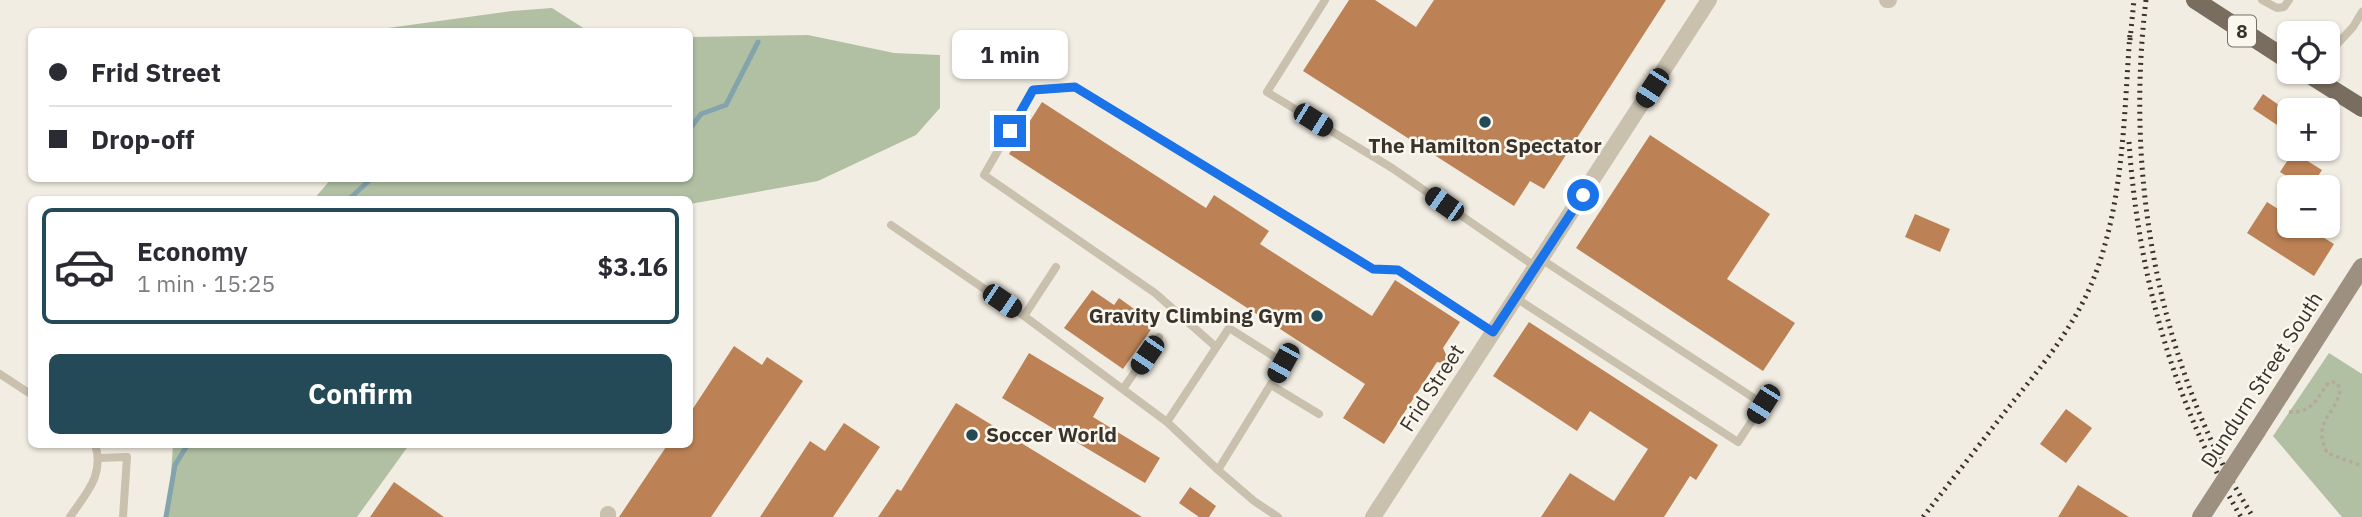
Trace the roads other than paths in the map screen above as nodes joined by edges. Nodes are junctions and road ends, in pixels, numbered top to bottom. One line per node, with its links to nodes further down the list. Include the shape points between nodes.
1 (1325, 0): 12 (lane, via 1267,92)
2 (1709, 0): 12 (street, Frid Street)
3 (2195, 0): 8 (main road, 8)
4 (2262, 0): 5 (lane, via 2277,8)
5 (2289, 0)
6 (2362, 12): 7 (lane)
7 (2340, 41)
8 (2277, 53)
9 (2324, 84): 10 (main road)
10 (2362, 108)
11 (891, 225): 16 (lane)
12 (1538, 263): 15 (street, Frid Street); 15 (lane, via 1763,404 1738,442)
13 (1056, 267): 16 (lane)
14 (2362, 267): 33 (main road, Dundurn Street South, bridge)
15 (1516, 298): 17 (street, Frid Street)
16 (1024, 316): 22 (lane)
17 (1493, 332): 19 (lane, via 1398,270 1373,269 1075,87 1033,90 984,175 1155,293); 32 (street, Frid Street)
18 (1158, 337): 22 (lane)
19 (1216, 347): 21 (lane, via 1229,328 1283,363); 25 (lane)
20 (0, 374): 23 (lane)
21 (1271, 385): 24 (lane); 28 (lane)
22 (1123, 390): 25 (lane)
23 (28, 392)
24 (1319, 414)
25 (1167, 422): 28 (lane)
26 (96, 448): 27 (lane)
27 (99, 458): 29 (lane, via 94,482); 30 (lane, via 127,457)
28 (1218, 470): 31 (lane)
29 (69, 517)
30 (123, 517)
31 (1278, 517)
32 (1374, 517)
33 (2201, 517)

